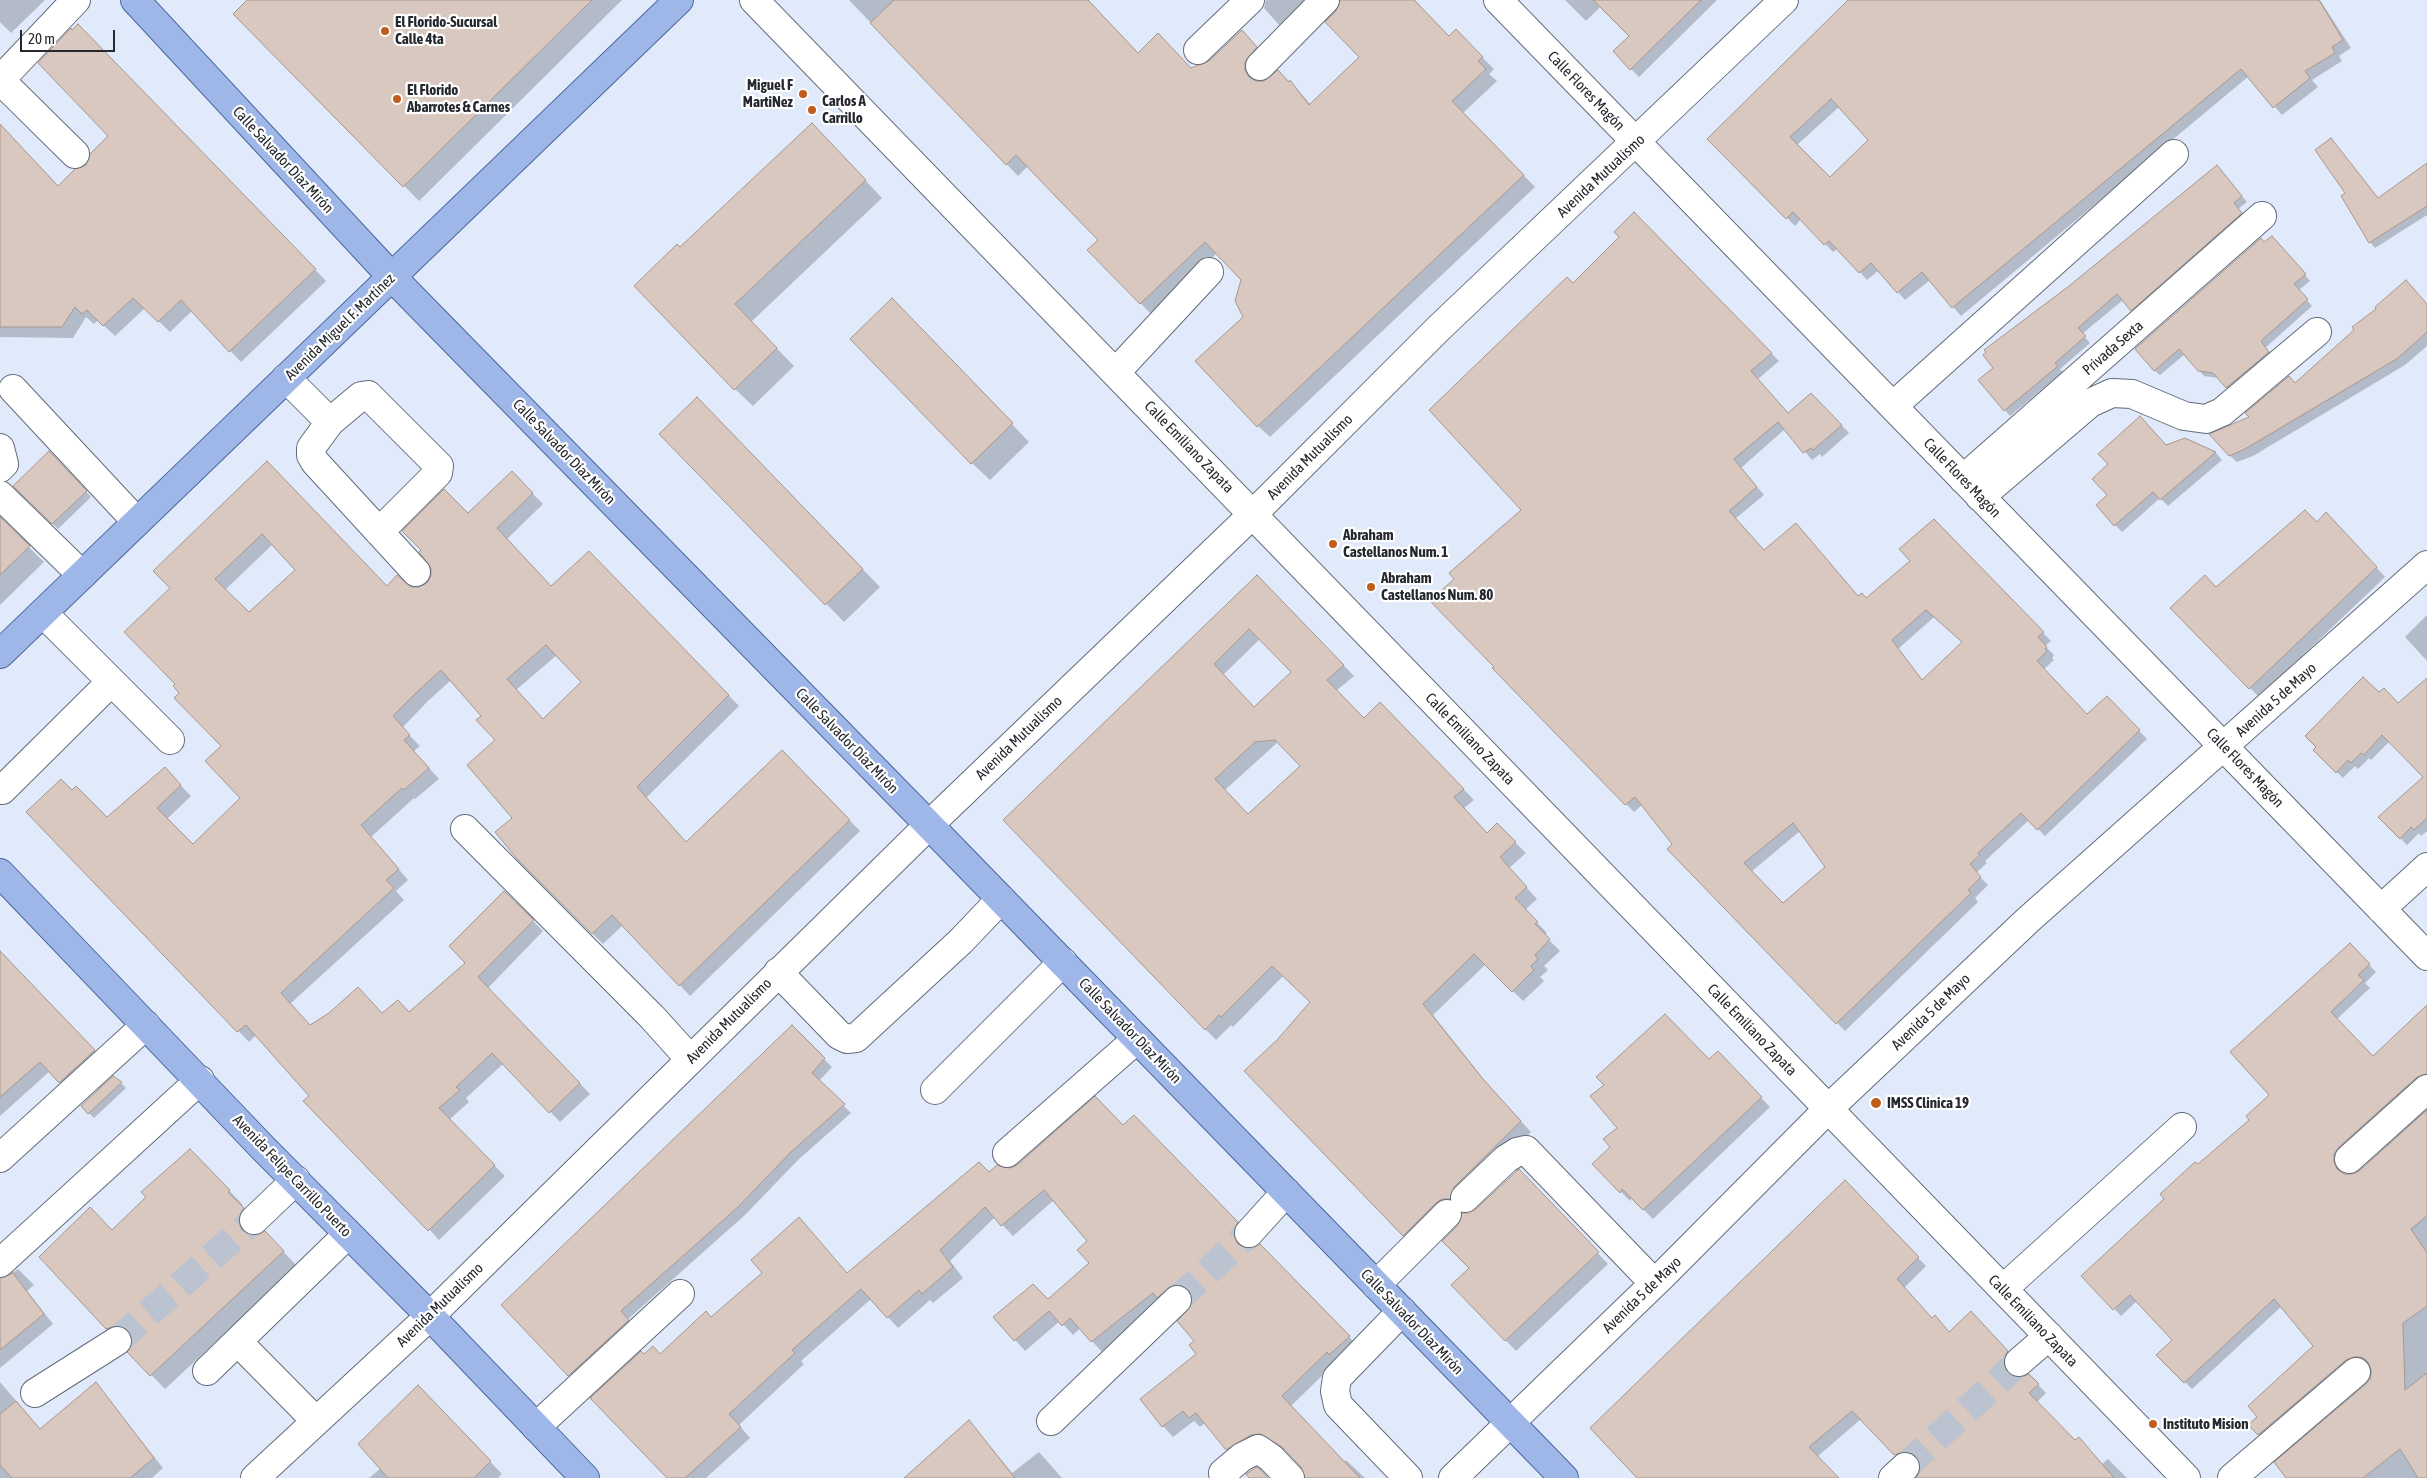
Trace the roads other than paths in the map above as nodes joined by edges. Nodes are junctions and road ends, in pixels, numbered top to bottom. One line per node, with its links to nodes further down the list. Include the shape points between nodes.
1 (76, 0): 11 (street)
2 (135, 0): 17 (main road, Calle Salvador Díaz Mirón)
3 (679, 0): 17 (main road, Avenida Miguel F. Martínez)
4 (754, 0): 19 (street, Calle Emiliano Zapata)
5 (1250, 0): 9 (street)
6 (1325, 0): 10 (street)
7 (1498, 0): 12 (street, Calle Flores Magón)
8 (1784, 0): 12 (street, Avenida Mutualismo)
9 (1198, 50)
10 (1260, 66)
11 (0, 80): 13 (street)
12 (1637, 142): 22 (street, Calle Flores Magón); 28 (street, Avenida Mutualismo, via 1439,328)
13 (75, 154)
14 (2174, 154): 22 (street)
15 (2262, 216): 26 (street, Privada Sexta)
16 (1209, 272): 19 (street)
17 (392, 277): 20 (main road, Avenida Miguel F. Martínez); 40 (main road, Calle Salvador Díaz Mirón)
18 (2317, 332): 26 (street, via 2222,412 2206,419 2184,416 2132,394 2112,393 2090,403)
19 (1116, 372): 28 (street, Calle Emiliano Zapata)
20 (286, 378): 23 (street); 29 (main road, Avenida Miguel F. Martínez)
21 (13, 389): 29 (street)
22 (1893, 406): 26 (street, Calle Flores Magón)
23 (330, 422): 30 (street, via 311,448 311,456); 30 (street, via 360,396 368,395 439,466 438,473)
24 (0, 448): 25 (street, via 4,464)
25 (0, 468)
26 (1972, 488): 38 (street, Calle Flores Magón)
27 (0, 495): 33 (street)
28 (1253, 514): 40 (street, Avenida Mutualismo); 55 (street, Calle Emiliano Zapata)
29 (137, 522): 33 (main road, Avenida Miguel F. Martínez)
30 (379, 532): 32 (street)
31 (2427, 566): 38 (street, Avenida 5 de Mayo)
32 (416, 572)
33 (82, 575): 34 (main road, Avenida Miguel F. Martínez)
34 (43, 613): 35 (main road, Avenida Miguel F. Martínez); 36 (street)
35 (0, 654)
36 (111, 682): 37 (street); 39 (street)
37 (170, 740)
38 (2224, 747): 45 (street, Calle Flores Magón); 55 (street, Avenida 5 de Mayo, via 2028,920)
39 (2, 790)
40 (929, 824): 44 (main road, Calle Salvador Díaz Mirón); 48 (street, Avenida Mutualismo)
41 (465, 829): 51 (street)
42 (2427, 867): 45 (street)
43 (0, 873): 49 (main road, Avenida Felipe Carrillo Puerto)
44 (1001, 899): 47 (main road, Calle Salvador Díaz Mirón); 48 (street, via 961,941 856,1038 847,1039 839,1035)
45 (2382, 909): 46 (street, Calle Flores Magón)
46 (2427, 956)
47 (1063, 962): 50 (main road, Calle Salvador Díaz Mirón); 54 (street)
48 (778, 972): 51 (street, Avenida Mutualismo)
49 (146, 1025): 52 (main road, Avenida Felipe Carrillo Puerto); 58 (street)
50 (1137, 1039): 57 (street); 61 (main road, Calle Salvador Díaz Mirón)
51 (690, 1059): 72 (street, Avenida Mutualismo)
52 (200, 1080): 60 (main road, Avenida Felipe Carrillo Puerto); 65 (street)
53 (2427, 1089): 59 (street)
54 (935, 1090)
55 (1828, 1109): 66 (street, Avenida 5 de Mayo); 68 (street, Calle Emiliano Zapata)
56 (2182, 1127): 68 (street)
57 (1007, 1154)
58 (0, 1158)
59 (2349, 1159)
60 (296, 1180): 62 (street); 64 (main road, Avenida Felipe Carrillo Puerto)
61 (1286, 1192): 63 (street); 67 (main road, Calle Salvador Díaz Mirón)
62 (254, 1220)
63 (1249, 1232)
64 (348, 1234): 72 (main road, Avenida Felipe Carrillo Puerto); 75 (street)
65 (0, 1263)
66 (1654, 1283): 67 (street, via 1526,1150 1506,1159); 82 (street, Avenida 5 de Mayo)
67 (1376, 1285): 71 (main road, Calle Salvador Díaz Mirón)
68 (2003, 1289): 73 (street, Calle Emiliano Zapata)
69 (680, 1294): 83 (street)
70 (1177, 1300): 81 (street)
71 (1402, 1311): 82 (main road, Calle Salvador Díaz Mirón); 88 (street, via 1337,1378 1334,1391 1338,1405)
72 (430, 1316): 80 (street, Avenida Mutualismo); 83 (main road, Avenida Felipe Carrillo Puerto)
73 (2048, 1336): 76 (street); 91 (street, Calle Emiliano Zapata)
74 (117, 1340): 79 (street)
75 (238, 1342): 77 (street); 80 (street)
76 (2018, 1362)
77 (207, 1371)
78 (2356, 1372): 92 (street)
79 (35, 1393)
80 (316, 1421): 85 (street, Avenida Mutualismo)
81 (1051, 1422)
82 (1510, 1422): 89 (street, Avenida 5 de Mayo); 90 (main road, Calle Salvador Díaz Mirón)
83 (536, 1427): 86 (main road, Avenida Felipe Carrillo Puerto)
84 (1223, 1473): 87 (street, via 1258,1449)
85 (254, 1478)
86 (584, 1478)
87 (1290, 1478)
88 (1408, 1478)
89 (1453, 1478)
90 (1564, 1478)
91 (2186, 1478)
92 (2232, 1478)

